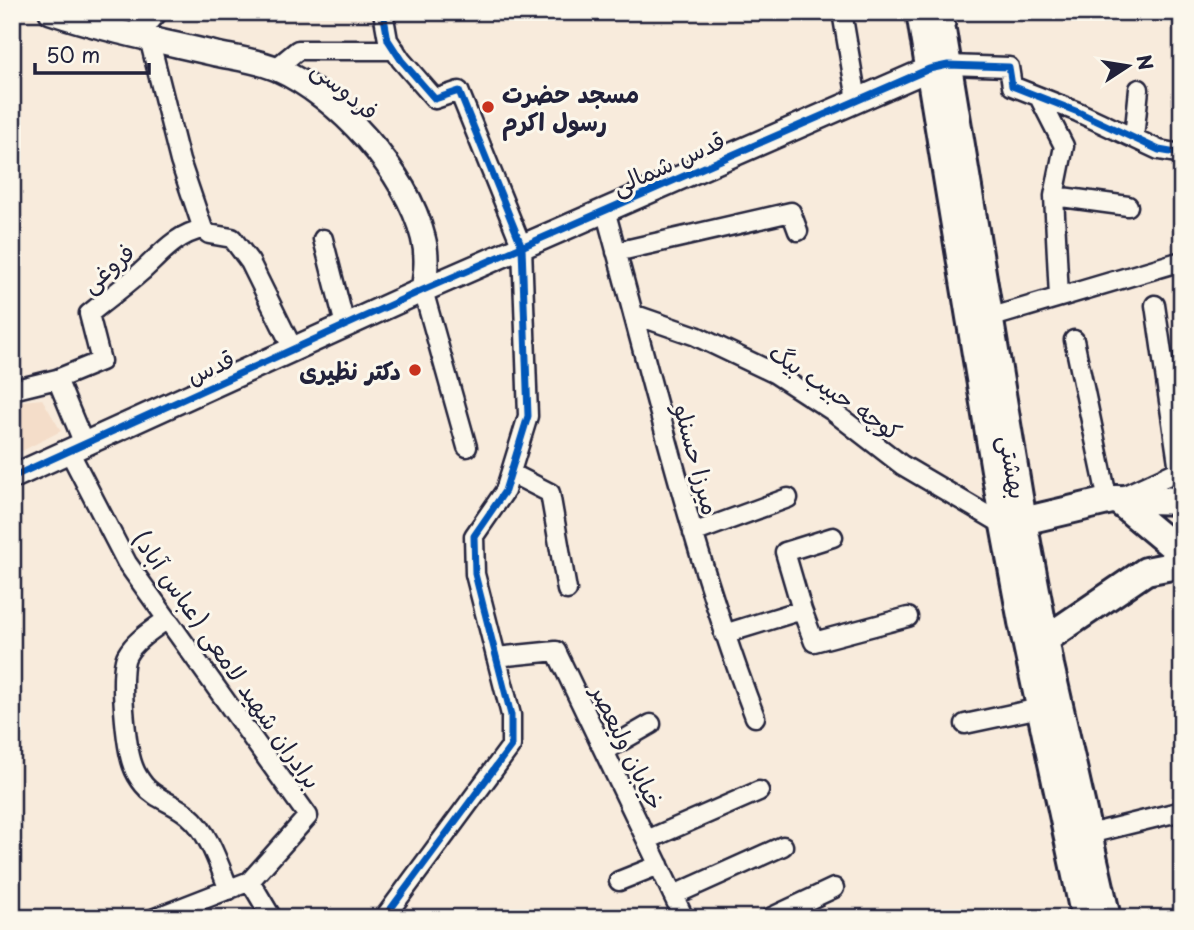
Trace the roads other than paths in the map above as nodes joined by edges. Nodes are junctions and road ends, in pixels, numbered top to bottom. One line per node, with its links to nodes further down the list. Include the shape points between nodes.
1 (155, 12): 7 (street)
2 (383, 12): 8 (street, via 388,40)
3 (842, 12): 13 (street)
4 (920, 12): 9 (main road, بهشتی)
5 (939, 12): 9 (main road, بهشتی)
6 (57, 13): 7 (street, فردوسی)
7 (142, 36): 10 (street, فردوسی); 19 (street)
8 (395, 50): 10 (street, via 298,50); 22 (street, via 435,99 459,91)
9 (938, 67): 12 (street, via 1009,67 1012,86); 13 (street, قدس شمالی); 29 (main road, بهشتی); 43 (main road, بهشتی)
10 (276, 68): 25 (street, فردوسی, via 314,90 392,172 424,237)
11 (1139, 89): 14 (street)
12 (1040, 97): 14 (street); 16 (street, via 1064,146)
13 (857, 100): 18 (street, قدس شمالی)
14 (1134, 138): 15 (street)
15 (1182, 154)
16 (1054, 196): 17 (street); 26 (street)
17 (1128, 206)
18 (605, 210): 22 (street, قدس شمالی); 23 (street, میرزا حسنلو)
19 (202, 229): 32 (street, via 232,239 250,262); 33 (street, فروغی, via 188,232 89,314 102,361)
20 (798, 231): 23 (street, via 791,212)
21 (323, 239): 30 (street)
22 (522, 247): 25 (street, قدس شمالی); 38 (street, via 528,416)
23 (616, 251): 28 (street, میرزا حسنلو)
24 (1182, 261): 26 (street)
25 (423, 290): 30 (street, قدس); 36 (street)
26 (1059, 297): 29 (street)
27 (1155, 305): 37 (street)
28 (633, 314): 43 (street, کوچه حبیب بیگ, via 696,336 774,373 902,465); 44 (street, میرزا حسنلو)
29 (989, 318): 43 (main road, بهشتی)
30 (345, 325): 32 (street, قدس)
31 (1074, 340): 41 (street)
32 (293, 349): 35 (street, قدس)
33 (57, 379): 34 (street, فروغی); 35 (street)
34 (12, 390)
35 (76, 447): 39 (street, قدس); 51 (street, برادران شهید لامعی (عباس آباد), via 127,564)
36 (467, 447)
37 (1180, 470): 41 (street)
38 (511, 473): 48 (street, via 550,493); 54 (street, via 505,491 474,536 475,574)
39 (12, 477)
40 (788, 498): 44 (street)
41 (1112, 500): 42 (main road); 43 (main road); 46 (main road)
42 (1182, 501)
43 (1013, 523): 53 (main road, بهشتی)
44 (693, 533): 52 (street, میرزا حسنلو)
45 (833, 537): 49 (street, via 785,552)
46 (1182, 554)
47 (1182, 564): 53 (main road, via 1146,571)
48 (568, 590)
49 (802, 611): 50 (street, via 814,642); 52 (street)
50 (908, 617)
51 (167, 619): 66 (street, برادران شهید لامعی (عباس آباد), via 308,816); 69 (street, via 132,647 124,661 123,711 132,766 145,786 198,824)
52 (724, 634): 56 (street, میرزا حسنلو)
53 (1036, 641): 55 (main road, بهشتی); 62 (main road, بهشتی)
54 (496, 657): 59 (street, خیابان ولیعصر, via 556,651); 74 (street, via 511,715 511,746)
55 (1040, 708): 58 (street); 76 (main road, بهشتی)
56 (755, 717)
57 (651, 724): 59 (street)
58 (965, 724)
59 (604, 751): 63 (street, خیابان ولیعصر)
60 (759, 791): 63 (street)
61 (1182, 811): 62 (street)
62 (1089, 834): 77 (main road, بهشتی)
63 (647, 840): 65 (street, خیابان ولیعصر)
64 (783, 846): 70 (street)
65 (659, 865): 67 (street); 70 (street, خیابان ولیعصر)
66 (250, 881): 69 (street); 73 (street)
67 (619, 881)
68 (834, 888): 75 (street)
69 (229, 890): 72 (street)
70 (674, 895): 71 (street, خیابان ولیعصر)
71 (683, 917)
72 (155, 918)
73 (272, 918)
74 (384, 918)
75 (770, 918)
76 (1084, 918)
77 (1107, 918)

